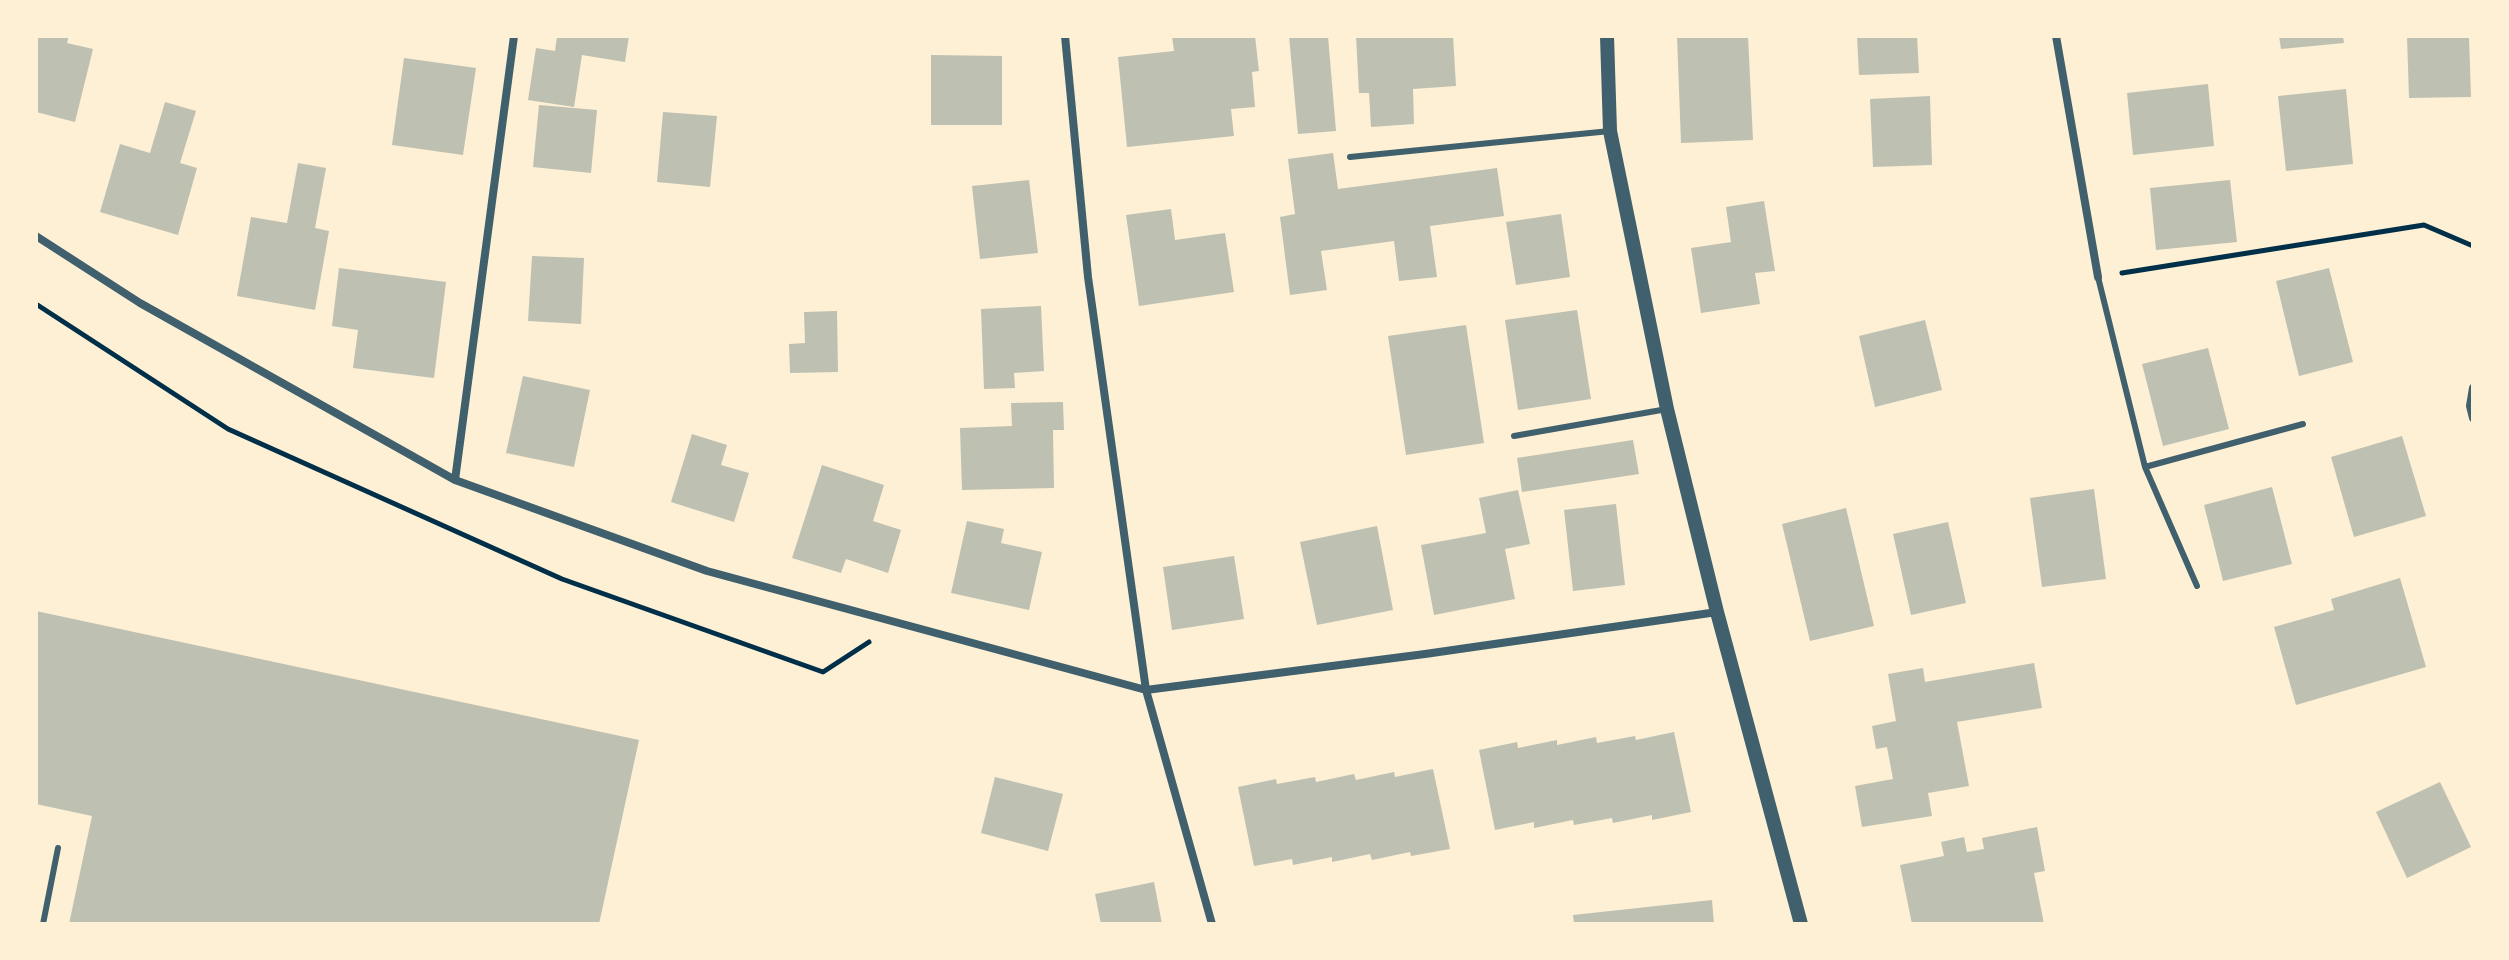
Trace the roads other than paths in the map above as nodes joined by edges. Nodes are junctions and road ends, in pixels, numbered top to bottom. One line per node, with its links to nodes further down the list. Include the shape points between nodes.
1 (514, 36): 15 (street)
2 (1065, 36): 18 (street, via 1088,277)
3 (1607, 36): 5 (street)
4 (2056, 36): 8 (street)
5 (1610, 131): 6 (lane); 10 (street)
6 (1350, 157)
7 (36, 236): 15 (street, via 140,303)
8 (2098, 277): 14 (lane)
9 (2473, 388): 11 (street)
10 (1667, 409): 13 (lane); 17 (street)
11 (2473, 418)
12 (2303, 424): 14 (lane)
13 (1514, 436)
14 (2145, 467): 16 (lane)
15 (455, 480): 18 (street, via 707,571)
16 (2197, 586)
17 (1717, 612): 18 (street); 22 (street)
18 (1146, 690): 21 (street)
19 (58, 848): 20 (lane)
20 (43, 924)
21 (1212, 924)
22 (1801, 924)

